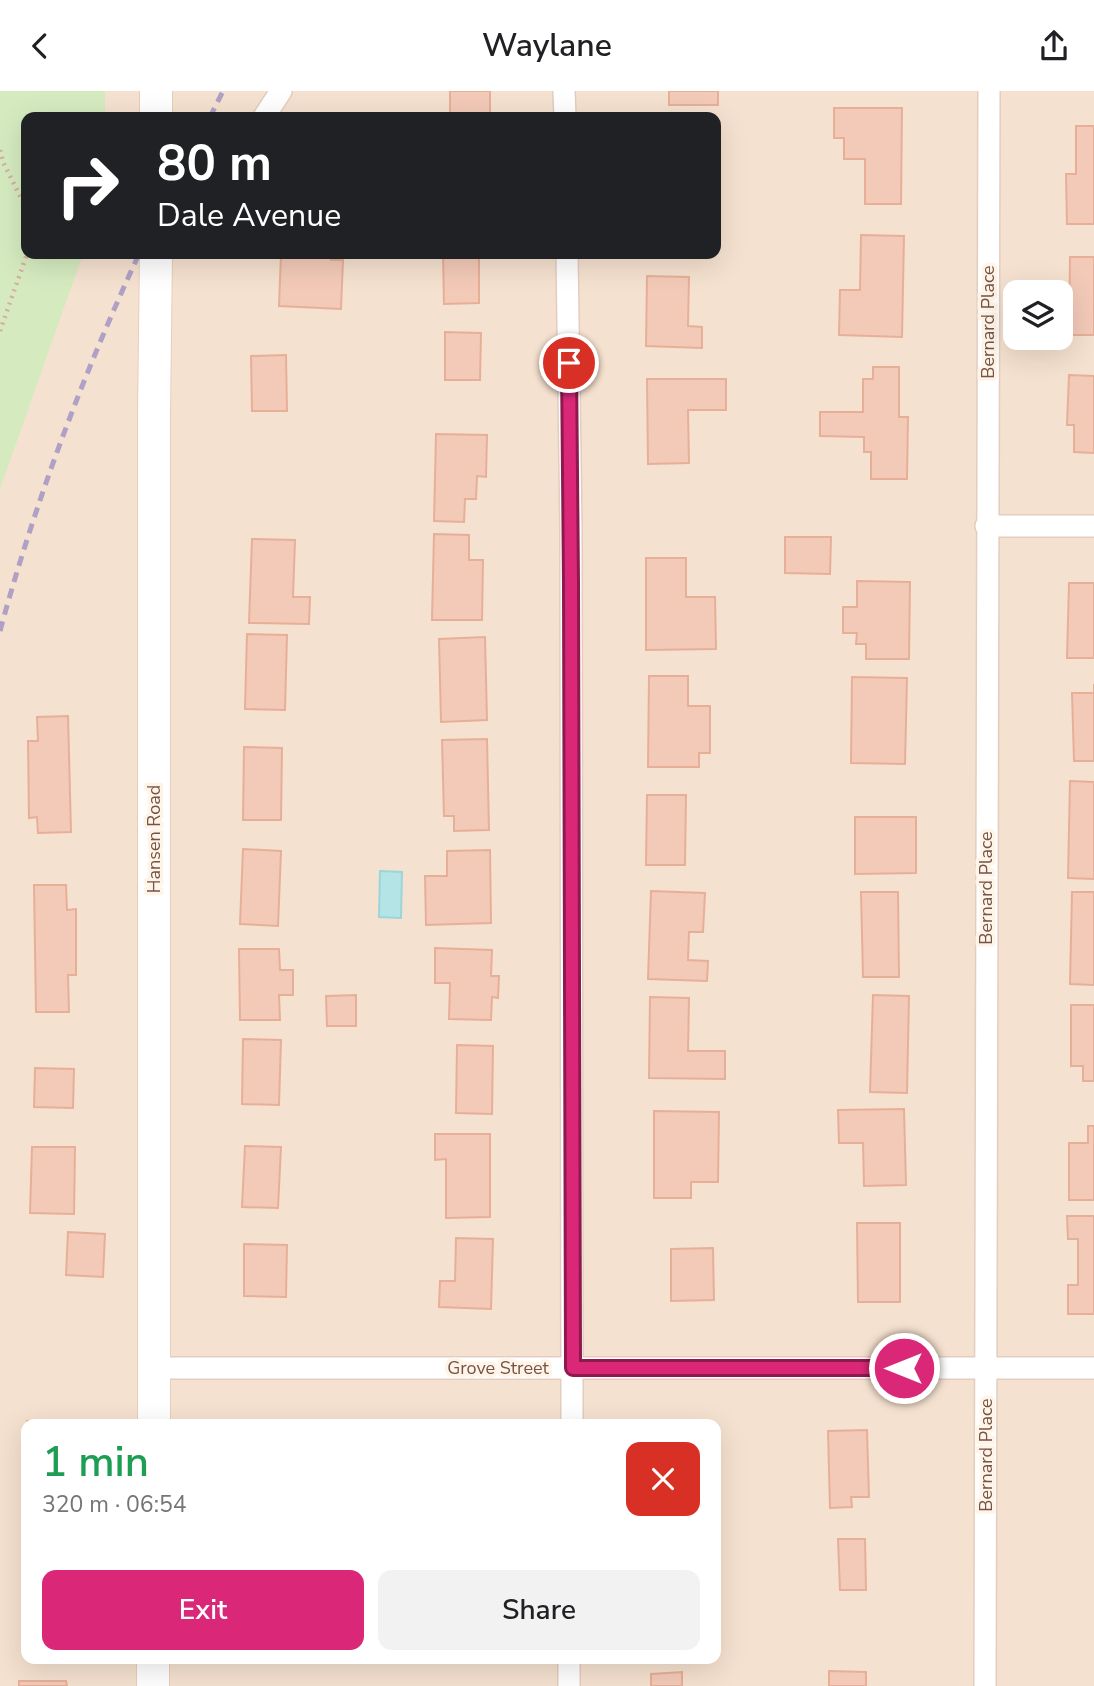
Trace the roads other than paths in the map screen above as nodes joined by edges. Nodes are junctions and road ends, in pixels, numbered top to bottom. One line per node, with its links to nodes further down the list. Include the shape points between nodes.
1 (156, 91): 5 (street)
2 (281, 91): 6 (street)
3 (565, 91): 7 (street)
4 (989, 91): 10 (street, Bernard Place)
5 (156, 112)
6 (267, 112)
7 (565, 112)
8 (156, 259): 12 (street, Hansen Road)
9 (567, 259): 13 (street)
10 (986, 526): 11 (street); 14 (street, Bernard Place)
11 (1094, 526)
12 (154, 1368): 13 (street, Grove Street); 16 (street, Hansen Road)
13 (573, 1368): 14 (street, Grove Street); 17 (street)
14 (986, 1368): 15 (street, Grove Street); 22 (street, Bernard Place)
15 (1094, 1368)
16 (154, 1419)
17 (572, 1419)
18 (153, 1664): 20 (street)
19 (569, 1664): 21 (street)
20 (153, 1686)
21 (569, 1686)
22 (985, 1686)

